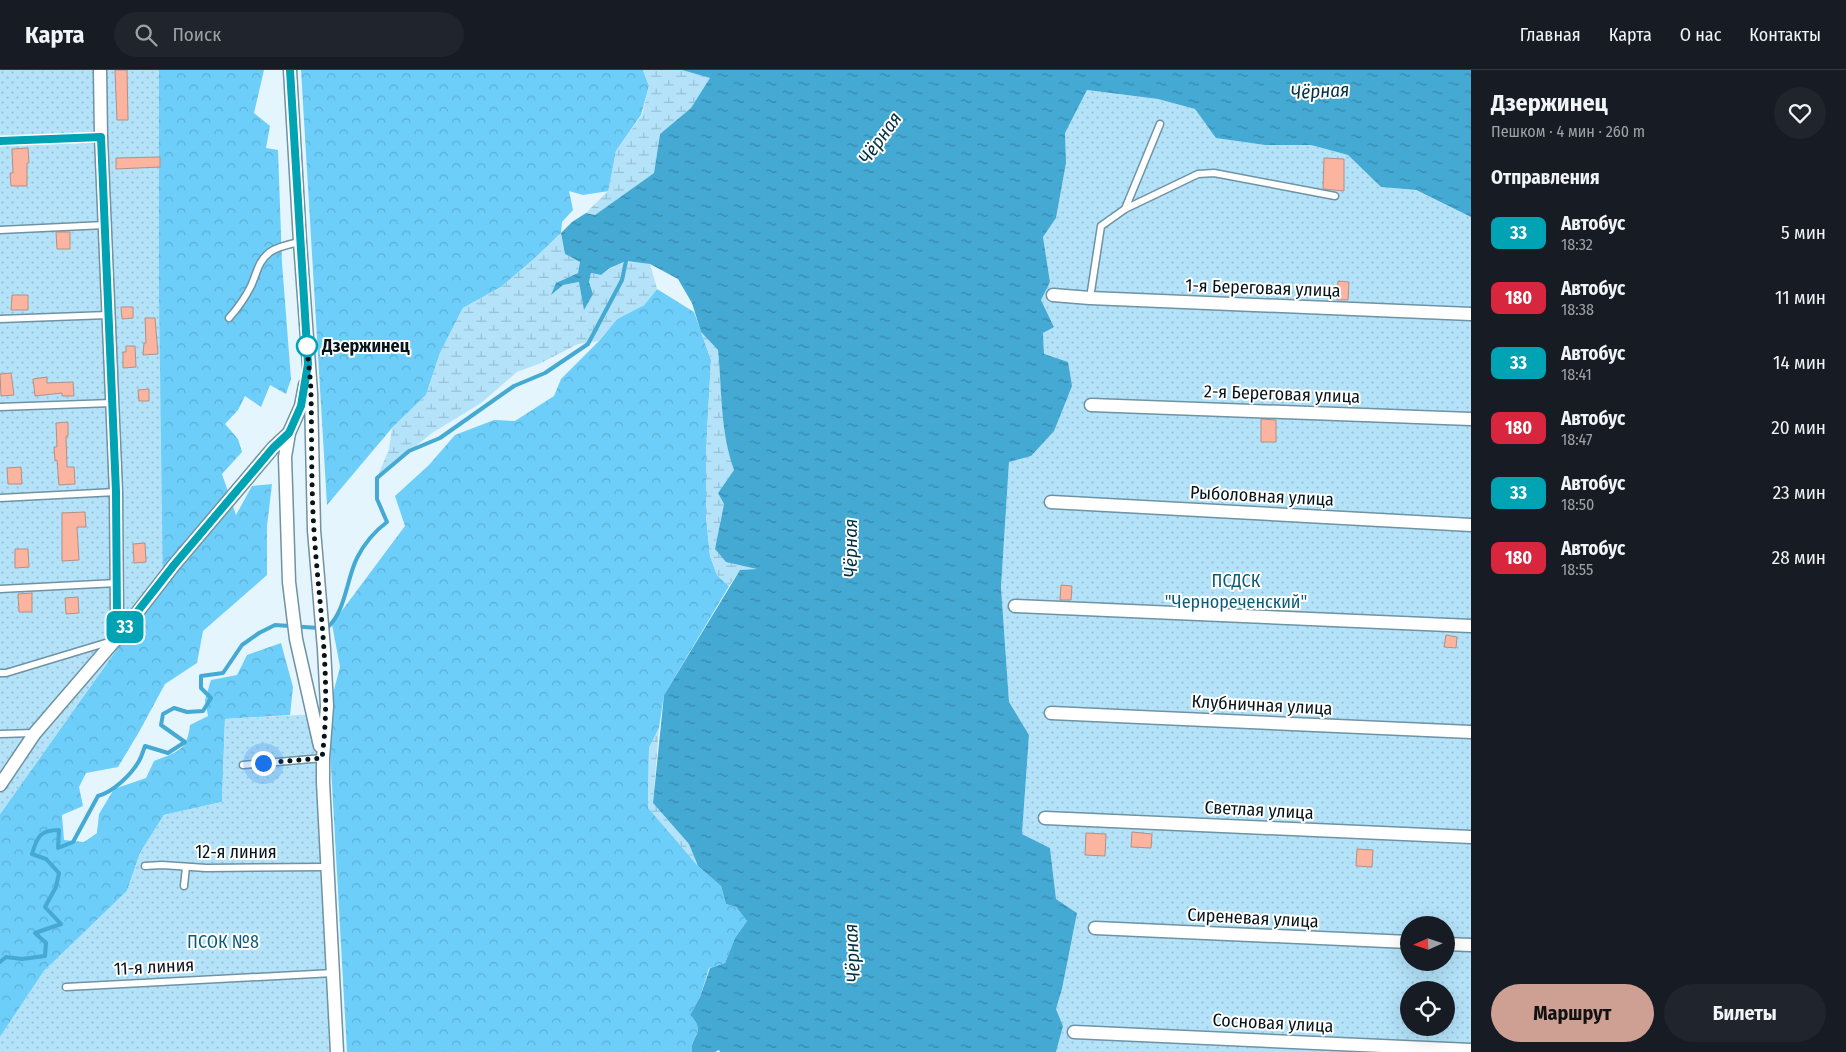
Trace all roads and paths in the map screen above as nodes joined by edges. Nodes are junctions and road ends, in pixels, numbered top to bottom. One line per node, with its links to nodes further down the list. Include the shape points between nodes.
1 (100, 70): 4 (street)
2 (290, 70): 10 (street)
3 (1160, 124): 7 (lane)
4 (101, 137): 5 (lane); 8 (street)
5 (0, 141)
6 (1336, 196): 7 (lane, via 1214,173 1198,174)
7 (1125, 210): 12 (lane, via 1101,226)
8 (105, 225): 9 (lane); 14 (street)
9 (0, 230)
10 (300, 242): 15 (lane, via 283,246 260,262 239,307); 17 (street)
11 (1054, 295): 12 (street, 1-я Береговая улица)
12 (1090, 298): 13 (street, 1-я Береговая улица)
13 (1471, 314)
14 (108, 315): 16 (lane); 18 (street)
15 (229, 318)
16 (0, 320)
17 (308, 364): 22 (street, via 301,406); 37 (street, via 314,530 327,706)
18 (112, 403): 20 (lane); 23 (street)
19 (1091, 405): 21 (street, 2-я Береговая улица)
20 (0, 407)
21 (1471, 419)
22 (289, 433): 31 (street, via 174,565); 37 (street, via 285,457 290,600)
23 (116, 492): 24 (lane); 27 (street)
24 (0, 498)
25 (1051, 502): 26 (street, Рыболовная улица)
26 (1471, 525)
27 (117, 583): 28 (lane); 31 (street)
28 (0, 589)
29 (1015, 606): 30 (street)
30 (1471, 626)
31 (115, 640): 32 (lane); 35 (street)
32 (0, 673)
33 (1051, 714): 34 (street, Клубничная улица)
34 (1471, 732)
35 (35, 733): 36 (lane); 39 (street)
36 (0, 734)
37 (322, 758): 38 (lane); 44 (street)
38 (243, 764)
39 (0, 785)
40 (1045, 818): 41 (street, Светлая улица)
41 (1471, 837)
42 (145, 866): 43 (lane, 12-я линия)
43 (186, 867): 44 (lane, 12-я линия); 45 (lane)
44 (327, 867): 50 (street)
45 (184, 886)
46 (1095, 928): 47 (street, Сиреневая улица)
47 (1400, 942)
48 (1455, 944): 49 (street)
49 (1471, 945)
50 (333, 973): 51 (lane, 11-я линия); 54 (street)
51 (66, 987)
52 (1074, 1032): 53 (street, Сосновая улица)
53 (1471, 1050)
54 (337, 1052)

